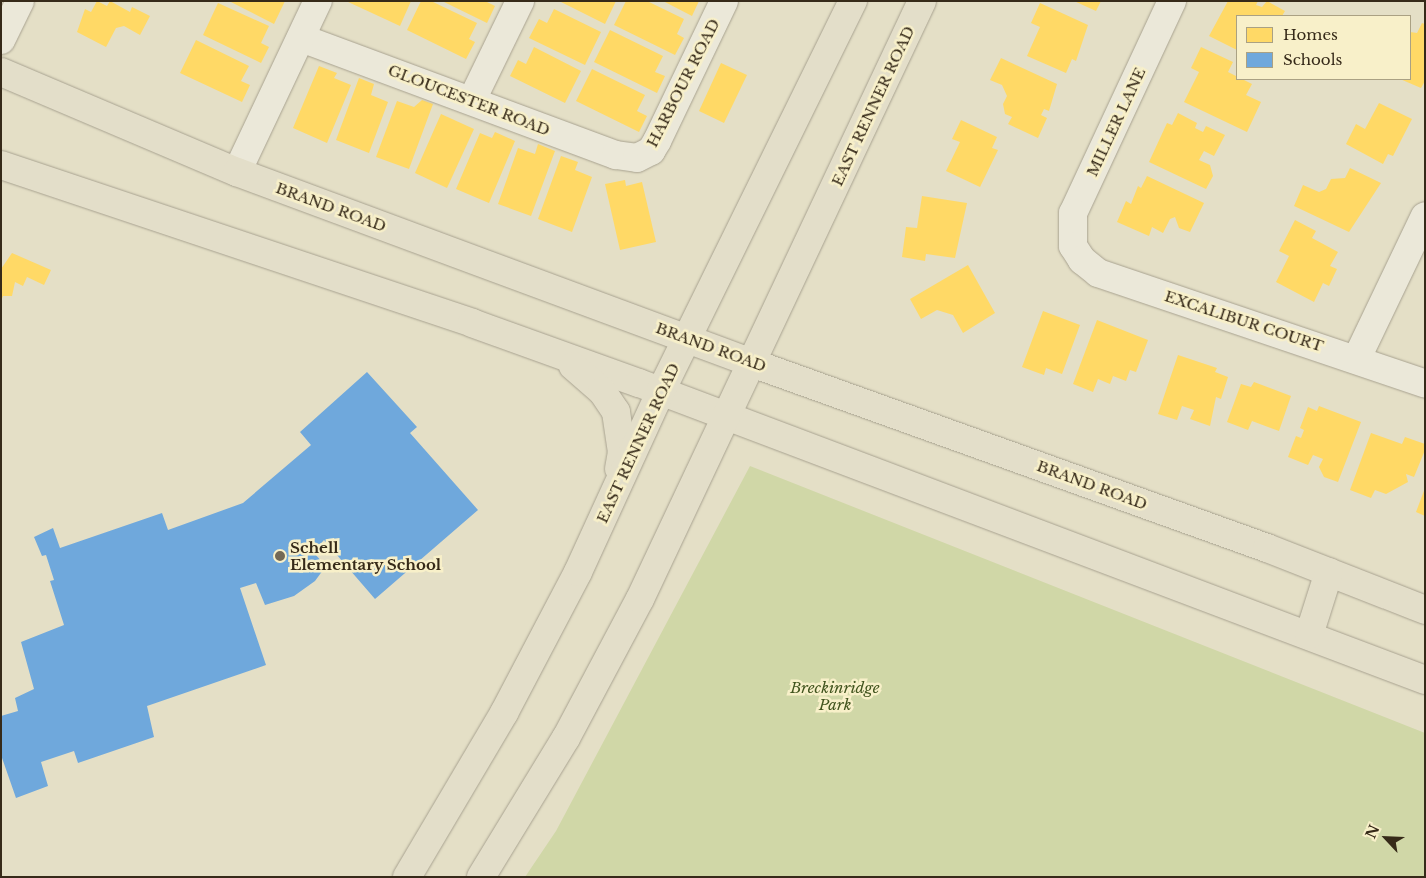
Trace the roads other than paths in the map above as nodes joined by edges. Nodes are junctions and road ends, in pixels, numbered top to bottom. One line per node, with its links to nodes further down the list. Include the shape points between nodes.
1 (20, 1): 9 (street)
2 (318, 1): 8 (street)
3 (520, 1): 11 (street)
4 (724, 1): 12 (street, HARBOUR ROAD, via 657,141 651,151)
5 (852, 1): 17 (main road, EAST RENNER ROAD)
6 (922, 1): 20 (main road, EAST RENNER ROAD)
7 (1172, 1): 16 (street, MILLER LANE, via 1073,213)
8 (301, 38): 11 (street, GLOUCESTER ROAD); 14 (street)
9 (1, 40)
10 (1, 72): 14 (main road, BRAND ROAD)
11 (472, 100): 12 (street, GLOUCESTER ROAD, via 616,155)
12 (637, 158)
13 (1, 165): 18 (main road)
14 (237, 172): 17 (main road, BRAND ROAD)
15 (1425, 216): 19 (street)
16 (1073, 246): 19 (street, EXCALIBUR COURT, via 1082,260 1098,273)
17 (687, 339): 20 (main road, BRAND ROAD); 22 (main road, EAST RENNER ROAD)
18 (560, 355): 22 (main road); 24 (main road, via 602,391 616,412 622,452)
19 (1357, 358): 21 (street, EXCALIBUR COURT)
20 (752, 363): 23 (main road, EAST RENNER ROAD); 25 (main road, BRAND ROAD)
21 (1425, 384)
22 (662, 391): 23 (main road); 24 (main road, EAST RENNER ROAD)
23 (727, 415): 27 (main road); 30 (main road, EAST RENNER ROAD, via 640,599 566,738)
24 (614, 494): 29 (main road, EAST RENNER ROAD, via 578,572 504,713)
25 (1329, 572): 26 (main road, BRAND ROAD); 27 (main road)
26 (1425, 610)
27 (1309, 635): 28 (main road)
28 (1425, 680)
29 (407, 877)
30 (481, 877)

